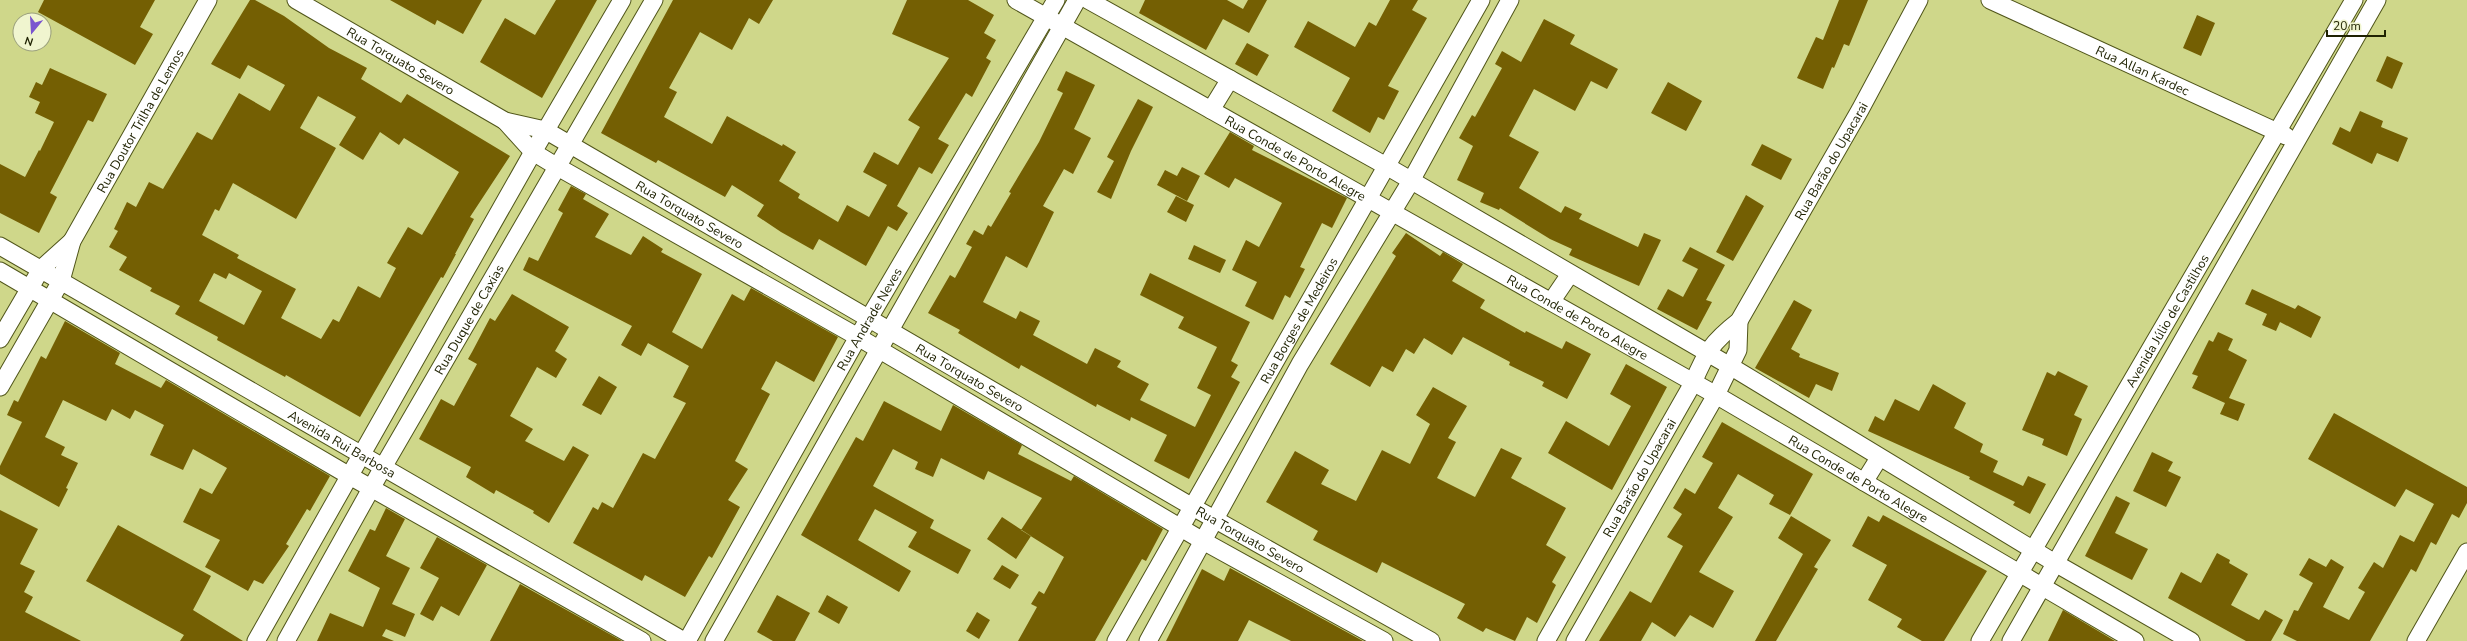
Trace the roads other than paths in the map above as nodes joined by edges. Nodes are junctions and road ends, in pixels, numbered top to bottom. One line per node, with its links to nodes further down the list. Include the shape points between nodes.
1 (208, 0): 33 (street, Rua Doutor Trilha de Lemos)
2 (296, 0): 19 (street, Rua Torquato Severo)
3 (622, 0): 20 (street, Rua Duque de Caxias)
4 (654, 0): 23 (street, Rua Duque de Caxias)
5 (1016, 0): 16 (street, Rua Conde de Porto Alegre)
6 (1056, 0): 16 (street, Rua Andrade Neves)
7 (1076, 0): 16 (street, Rua Andrade Neves)
8 (1088, 0): 17 (street)
9 (1480, 0): 15 (street); 27 (street, Rua Borges de Medeiros)
10 (1510, 0): 15 (street, Rua Borges de Medeiros)
11 (1919, 0): 48 (street, Rua Barão do Upacarai, via 1860,110)
12 (1990, 0): 21 (street, Rua Allan Kardec)
13 (2354, 0): 21 (street, Avenida Júlio de Castilhos)
14 (2377, 0): 22 (street, Avenida Júlio de Castilhos)
15 (1502, 15): 29 (street, Rua Borges de Medeiros)
16 (1054, 21): 18 (street, Rua Conde de Porto Alegre); 25 (street, Rua Andrade Neves); 28 (street, Rua Andrade Neves)
17 (1230, 79): 18 (street); 27 (street)
18 (1211, 110): 30 (street, Rua Conde de Porto Alegre)
19 (505, 121): 20 (street, Rua Torquato Severo); 24 (street, Rua Torquato Severo)
20 (546, 130): 23 (street, Rua Torquato Severo); 24 (street, Rua Duque de Caxias)
21 (2276, 131): 22 (street, Rua Allan Kardec); 56 (street, Avenida Júlio de Castilhos)
22 (2295, 141): 59 (street, Avenida Júlio de Castilhos)
23 (570, 144): 26 (street, Rua Duque de Caxias); 32 (street, Rua Torquato Severo)
24 (533, 152): 26 (street, Rua Torquato Severo); 45 (street, Rua Duque de Caxias)
25 (962, 162): 28 (street); 34 (street, Rua Andrade Neves)
26 (556, 166): 36 (street, Rua Torquato Severo); 46 (street, Rua Duque de Caxias)
27 (1388, 167): 29 (street); 30 (street, Rua Borges de Medeiros)
28 (978, 172): 37 (street, Rua Andrade Neves)
29 (1411, 181): 31 (street, Rua Borges de Medeiros); 40 (street)
30 (1368, 198): 31 (street, Rua Conde de Porto Alegre); 55 (street, Rua Borges de Medeiros)
31 (1391, 211): 44 (street, Rua Conde de Porto Alegre); 58 (street, Rua Borges de Medeiros)
32 (722, 231): 36 (street); 47 (street, Rua Torquato Severo)
33 (72, 241): 38 (street, Rua Doutor Trilha de Lemos); 41 (street, Rua Doutor Trilha de Lemos)
34 (914, 243): 37 (street); 47 (street, Rua Andrade Neves)
35 (0, 246): 38 (street, Avenida Rui Barbosa)
36 (711, 253): 51 (street, Rua Torquato Severo)
37 (932, 255): 50 (street, Rua Andrade Neves)
38 (41, 269): 41 (street, Avenida Rui Barbosa); 42 (street, Rua Doutor Trilha de Lemos)
39 (0, 271): 42 (street, Avenida Rui Barbosa)
40 (1570, 274): 44 (street); 57 (street)
41 (61, 281): 43 (street, Rua Doutor Trilha de Lemos); 49 (street, Avenida Rui Barbosa)
42 (30, 288): 43 (street, Avenida Rui Barbosa); 52 (street, Rua Doutor Trilha de Lemos)
43 (50, 299): 53 (street, Avenida Rui Barbosa); 61 (street, Rua Doutor Trilha de Lemos)
44 (1551, 302): 62 (street, Rua Conde de Porto Alegre)
45 (446, 303): 46 (street); 68 (street, Rua Duque de Caxias)
46 (471, 316): 70 (street, Rua Duque de Caxias)
47 (870, 317): 50 (street, Rua Torquato Severo); 51 (street, Rua Andrade Neves)
48 (1739, 321): 57 (street, Rua Barão do Upacarai, via 1718,337); 60 (street, Rua Barão do Upacarai, via 1738,350)
49 (140, 327): 53 (street); 68 (street, Avenida Rui Barbosa)
50 (890, 330): 54 (street, Rua Andrade Neves); 67 (street, Rua Torquato Severo)
51 (858, 337): 54 (street, Rua Torquato Severo); 75 (street, Rua Andrade Neves)
52 (0, 339)
53 (130, 346): 71 (street, Avenida Rui Barbosa)
54 (879, 349): 72 (street, Rua Torquato Severo); 76 (street, Rua Andrade Neves)
55 (1280, 352): 58 (street); 65 (street, Rua Borges de Medeiros)
56 (2148, 353): 59 (street); 83 (street, Avenida Júlio de Castilhos)
57 (1706, 354): 60 (street); 62 (street, Rua Barão do Upacarai)
58 (1300, 364): 66 (street, Rua Borges de Medeiros)
59 (2169, 364): 87 (street, Avenida Júlio de Castilhos)
60 (1730, 366): 64 (street, Rua Barão do Upacarai); 69 (street)
61 (4, 369): 63 (street, Rua Doutor Trilha de Lemos)
62 (1693, 383): 64 (street, Rua Conde de Porto Alegre); 81 (street, Rua Barão do Upacarai)
63 (0, 386)
64 (1716, 396): 73 (street, Rua Conde de Porto Alegre); 85 (street, Rua Barão do Upacarai)
65 (1234, 433): 66 (street); 77 (street, Rua Borges de Medeiros)
66 (1256, 445): 78 (street, Rua Borges de Medeiros)
67 (1103, 454): 72 (street); 77 (street, Rua Torquato Severo)
68 (360, 455): 70 (street, Avenida Rui Barbosa); 71 (street, Rua Duque de Caxias)
69 (1879, 458): 73 (street); 83 (street)
70 (382, 469): 74 (street, Rua Duque de Caxias); 86 (street, Avenida Rui Barbosa)
71 (348, 475): 74 (street, Avenida Rui Barbosa); 82 (street, Rua Duque de Caxias)
72 (1092, 475): 79 (street, Rua Torquato Severo)
73 (1864, 482): 89 (street, Rua Conde de Porto Alegre)
74 (371, 488): 88 (street, Rua Duque de Caxias); 90 (street, Avenida Rui Barbosa)
75 (773, 488): 76 (street); 96 (street, Rua Andrade Neves)
76 (794, 499): 97 (street, Rua Andrade Neves)
77 (1191, 506): 78 (street, Rua Torquato Severo); 79 (street, Rua Borges de Medeiros)
78 (1215, 519): 80 (street, Rua Borges de Medeiros); 92 (street, Rua Torquato Severo)
79 (1180, 526): 80 (street, Rua Torquato Severo); 98 (street, Rua Borges de Medeiros)
80 (1203, 541): 99 (street, Rua Borges de Medeiros); 100 (street, Rua Torquato Severo)
81 (1602, 544): 85 (street); 103 (street, Rua Barão do Upacarai)
82 (307, 550): 88 (street); 93 (street, Rua Duque de Caxias)
83 (2034, 551): 87 (street); 89 (street, Avenida Júlio de Castilhos)
84 (2467, 552): 109 (street)
85 (1625, 555): 104 (street, Rua Barão do Upacarai)
86 (536, 556): 90 (street); 96 (street, Avenida Rui Barbosa)
87 (2055, 563): 91 (street, Avenida Júlio de Castilhos); 108 (street)
88 (330, 564): 94 (street, Rua Duque de Caxias)
89 (2020, 573): 91 (street, Rua Conde de Porto Alegre); 105 (street, Avenida Júlio de Castilhos)
90 (525, 575): 95 (street, Avenida Rui Barbosa)
91 (2042, 586): 106 (street, Avenida Júlio de Castilhos); 107 (street, Rua Conde de Porto Alegre)
92 (1396, 621): 101 (street); 102 (street, Rua Torquato Severo)
93 (256, 641)
94 (286, 641)
95 (642, 641)
96 (686, 641)
97 (714, 641)
98 (1116, 641)
99 (1148, 641)
100 (1384, 641)
101 (1387, 641)
102 (1431, 641)
103 (1546, 641)
104 (1575, 641)
105 (1980, 641)
106 (2011, 641)
107 (2135, 641)
108 (2191, 641)
109 (2416, 641)

